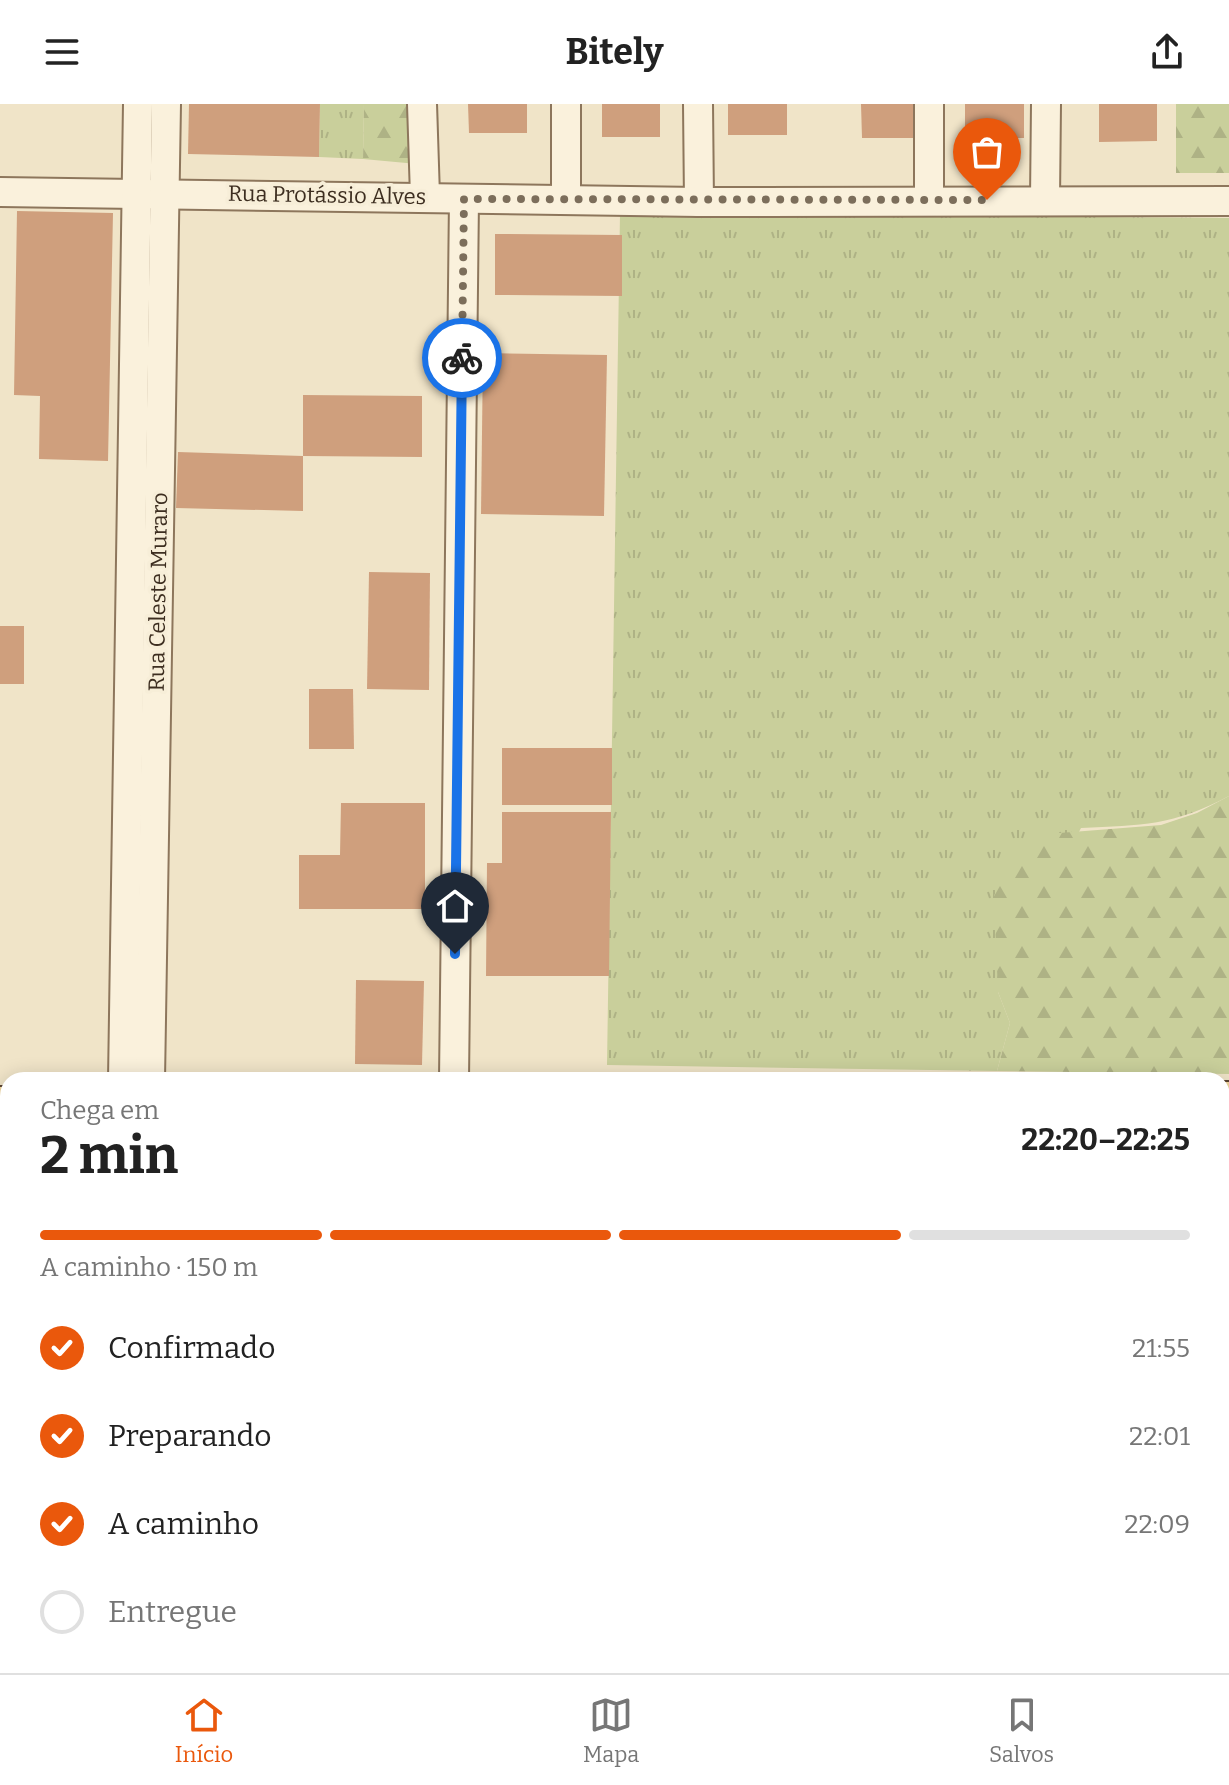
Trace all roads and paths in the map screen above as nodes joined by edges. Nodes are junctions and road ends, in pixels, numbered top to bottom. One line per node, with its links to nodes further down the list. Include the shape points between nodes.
1 (138, 104): 9 (street, Rua Celeste Muraro)
2 (166, 104): 9 (street, Rua Celeste Muraro)
3 (422, 104): 10 (street)
4 (566, 104): 12 (street)
5 (698, 104): 16 (street)
6 (929, 104): 14 (street)
7 (1046, 104): 13 (street)
8 (0, 192): 9 (street, Rua Protássio Alves)
9 (152, 192): 10 (street, Rua Protássio Alves); 17 (street, Rua Celeste Muraro)
10 (425, 196): 11 (street, Rua Protássio Alves)
11 (464, 199): 12 (street, Rua Protássio Alves); 20 (street)
12 (566, 199): 16 (street, Rua Protássio Alves)
13 (1045, 199): 14 (street, Rua Protássio Alves); 15 (street, Rua Protássio Alves)
14 (929, 201): 16 (street, Rua Protássio Alves)
15 (1229, 201)
16 (699, 202)
17 (144, 629): 18 (street, Rua Celeste Muraro); 19 (street, Rua Celeste Muraro)
18 (123, 1072)
19 (150, 1072)
20 (454, 1072)

